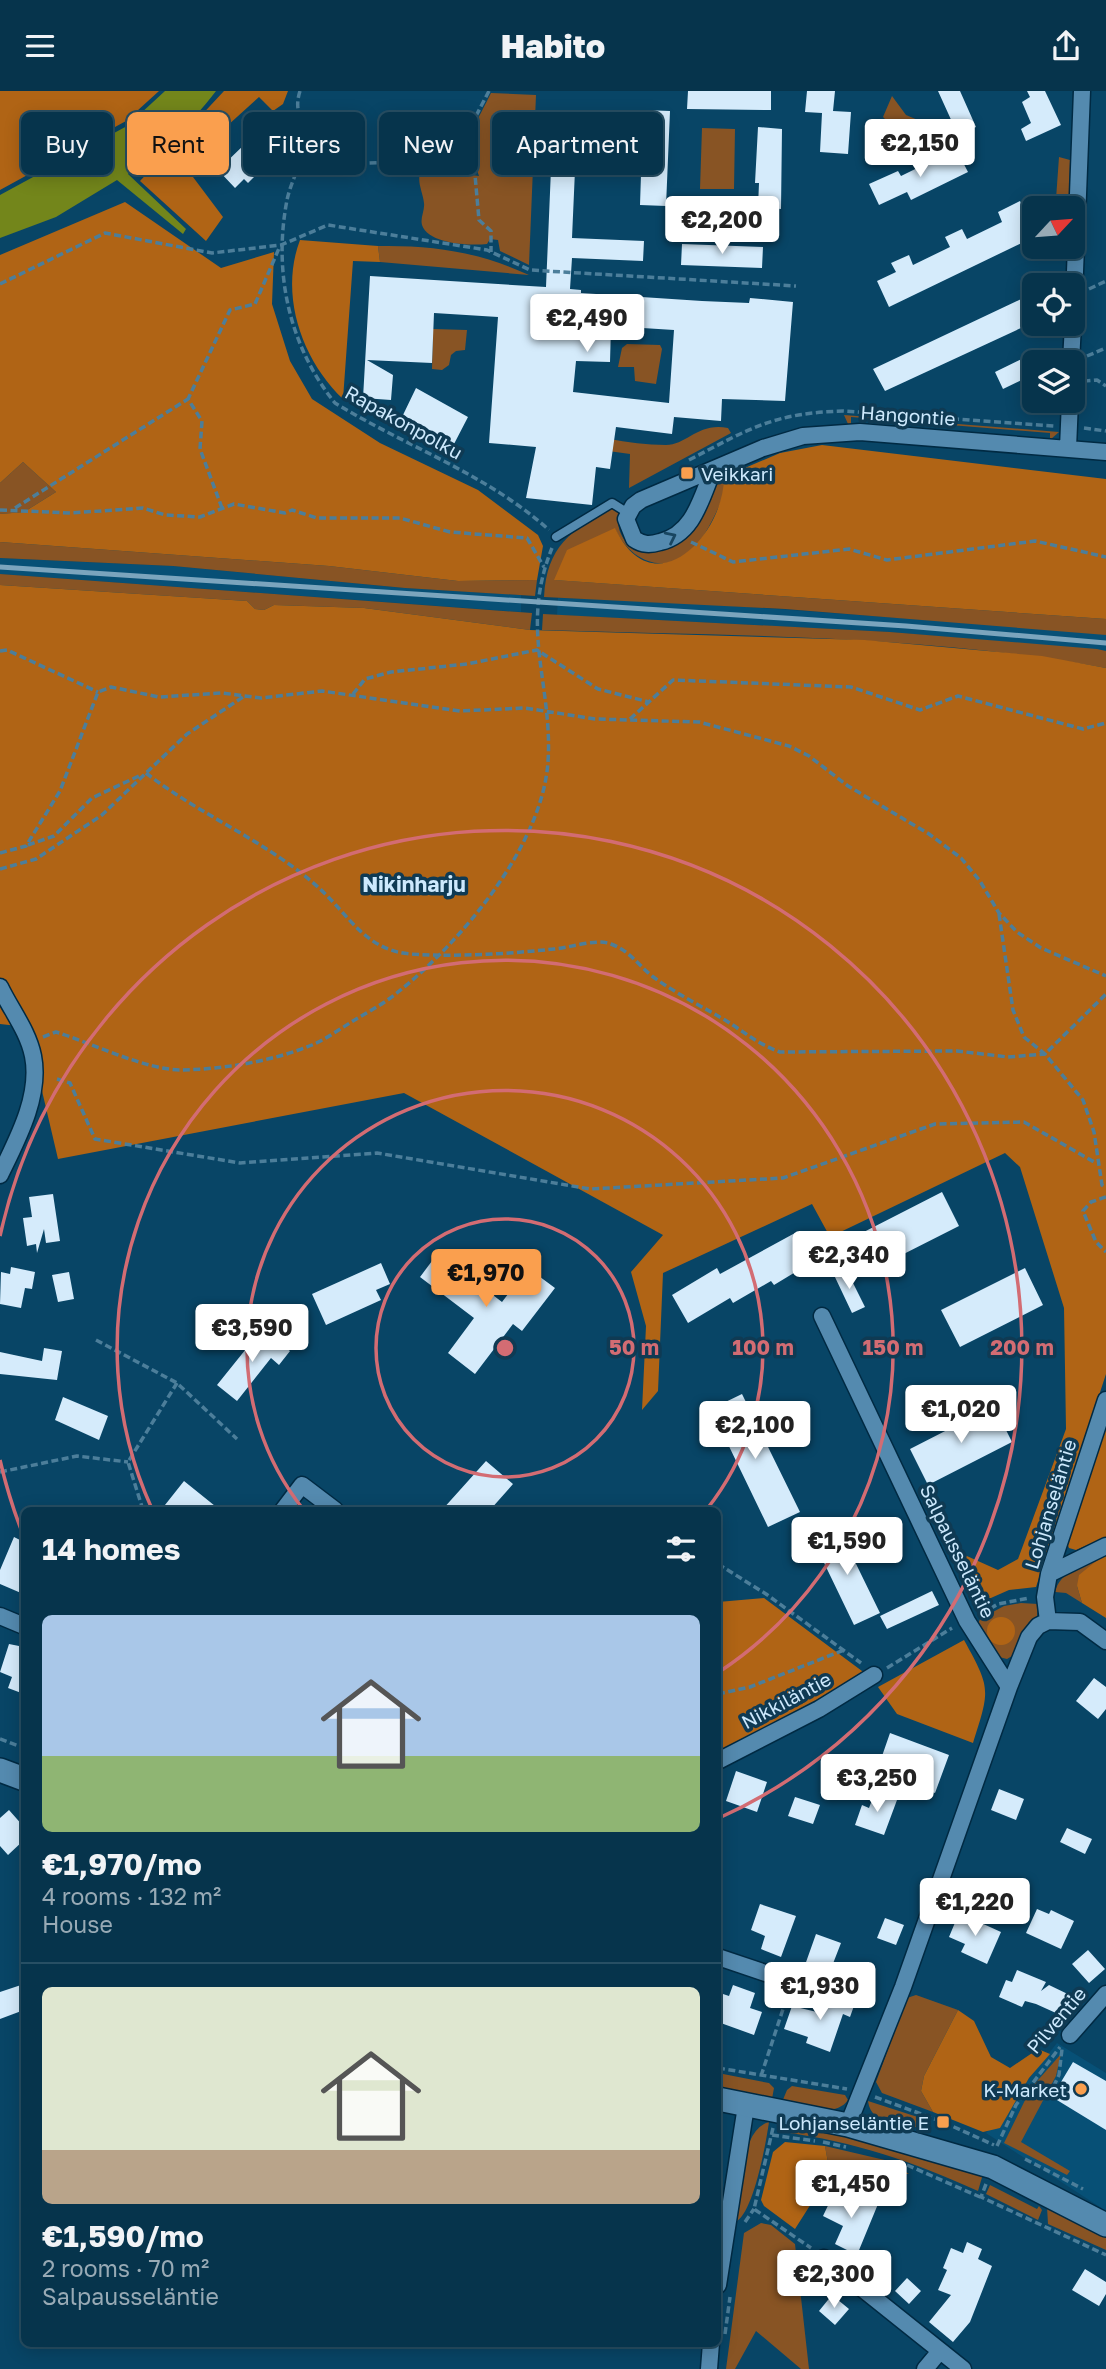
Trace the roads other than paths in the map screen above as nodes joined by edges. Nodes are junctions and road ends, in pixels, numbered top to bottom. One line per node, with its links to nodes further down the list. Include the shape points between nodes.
1 (1082, 91): 2 (street)
2 (1075, 273)
3 (1069, 413): 4 (street)
4 (1068, 448): 5 (street, Hangontie); 6 (street, Hangontie, via 860,432 784,440)
5 (1106, 452)
6 (713, 470): 7 (street, Hangontie, via 641,500); 7 (street, one-way to 6, via 629,532 640,543 657,543 678,535 695,513)
7 (628, 513): 8 (lane, via 612,503)
8 (556, 537)
9 (0, 987): 10 (street, via 33,1057 26,1116)
10 (0, 1175)
11 (822, 1316): 22 (street, Salpausseläntie, via 967,1621)
12 (1106, 1400): 16 (street, Lohjanseläntie)
13 (285, 1507): 14 (street, via 302,1485)
14 (331, 1507)
15 (1106, 1546): 16 (street)
16 (1049, 1574): 18 (street, Lohjanseläntie, via 1045,1597)
17 (0, 1616): 19 (street)
18 (1048, 1621): 20 (street, via 1080,1622); 22 (street, via 1029,1637)
19 (21, 1625)
20 (1106, 1641)
21 (874, 1675): 23 (street, Nikkiläntie)
22 (1009, 1687): 32 (street)
23 (721, 1759)
24 (0, 1770): 25 (main road)
25 (21, 1778)
26 (721, 1958): 27 (street)
27 (792, 1982)
28 (1106, 1993): 29 (street, Pilventie)
29 (1066, 2040)
30 (721, 2100): 31 (main road)
31 (746, 2106): 32 (main road); 35 (street)
32 (848, 2136): 33 (main road, via 994,2167)
33 (1106, 2225)
34 (824, 2258): 37 (street)
35 (721, 2266)
36 (711, 2347): 38 (street)
37 (940, 2351): 39 (street); 40 (street)
38 (709, 2369)
39 (925, 2369)
40 (963, 2369)

